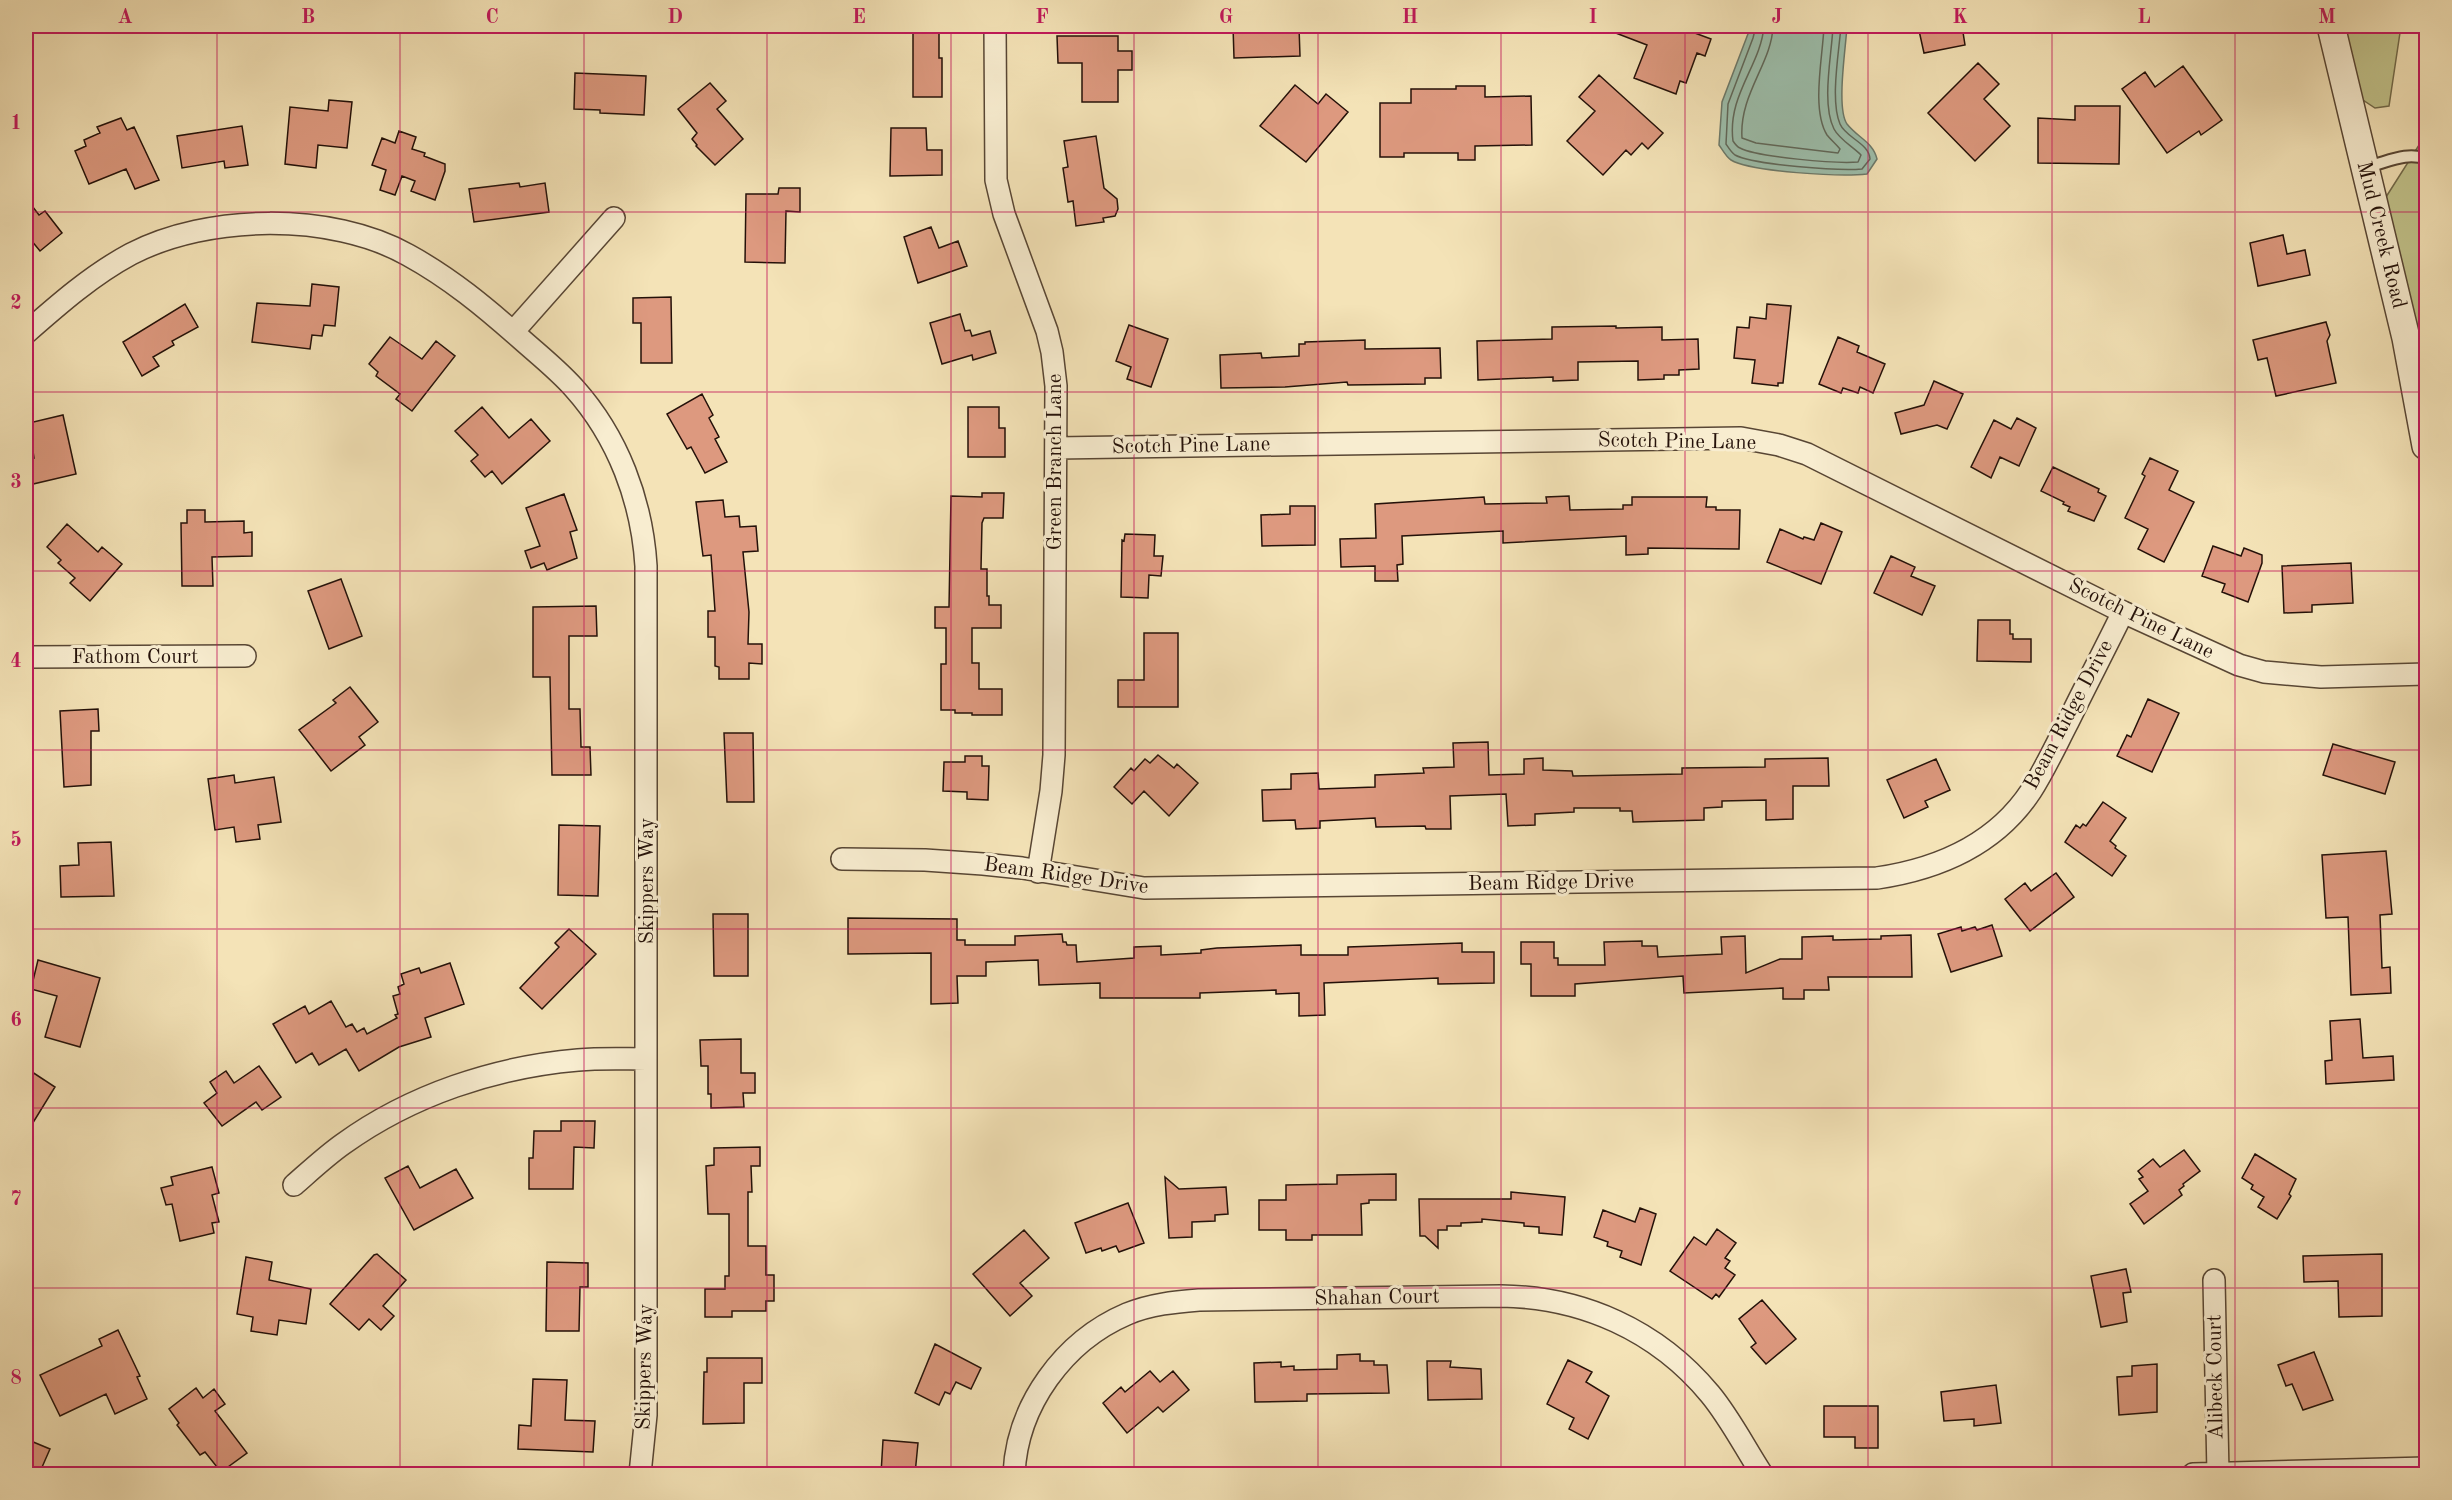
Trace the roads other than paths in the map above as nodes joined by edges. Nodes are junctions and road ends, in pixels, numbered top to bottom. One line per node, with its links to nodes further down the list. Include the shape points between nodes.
1 (995, 26): 9 (street, Green Branch Lane, via 996,180 1052,352)
2 (2331, 26): 4 (street, Mud Creek Road)
3 (2427, 159): 4 (lane, via 2394,158)
4 (2365, 168): 8 (street, Mud Creek Road, via 2408,347)
5 (614, 218): 6 (street)
6 (513, 332): 7 (street, Skippers Way, via 460,287 406,254 337,231 295,223 253,223 190,232 131,254 69,294); 16 (street, Skippers Way, via 572,386 598,420 628,480 643,534)
7 (26, 333)
8 (2427, 446)
9 (1056, 448): 10 (street, Scotch Pine Lane, via 1741,438 1808,454); 15 (street, Green Branch Lane, via 1054,755)
10 (2123, 612): 13 (street, Scotch Pine Lane, via 2213,655 2264,672 2321,677); 15 (street, Beam Ridge Drive, via 2042,774 2024,801 1994,831 1968,849 1949,860 1909,873 1877,878 1176,889)
11 (245, 656): 12 (street, Fathom Court)
12 (26, 657)
13 (2427, 674)
14 (842, 859): 15 (street, Beam Ridge Drive, via 924,860)
15 (1038, 872)
16 (646, 1059): 17 (street, via 596,1058 534,1066 493,1074 444,1091 405,1107 343,1144); 20 (street, Skippers Way, via 646,1415)
17 (294, 1185)
18 (2214, 1280): 24 (street, Alibeck Court)
19 (2427, 1468): 24 (street)
20 (640, 1474)
21 (1014, 1474): 22 (street, Shahan Court, via 1027,1417 1053,1371 1082,1341 1128,1314 1157,1304 1199,1300 1501,1296 1532,1297 1583,1307 1649,1339 1710,1394)
22 (1762, 1474)
23 (2193, 1474): 24 (street)
24 (2218, 1474)

